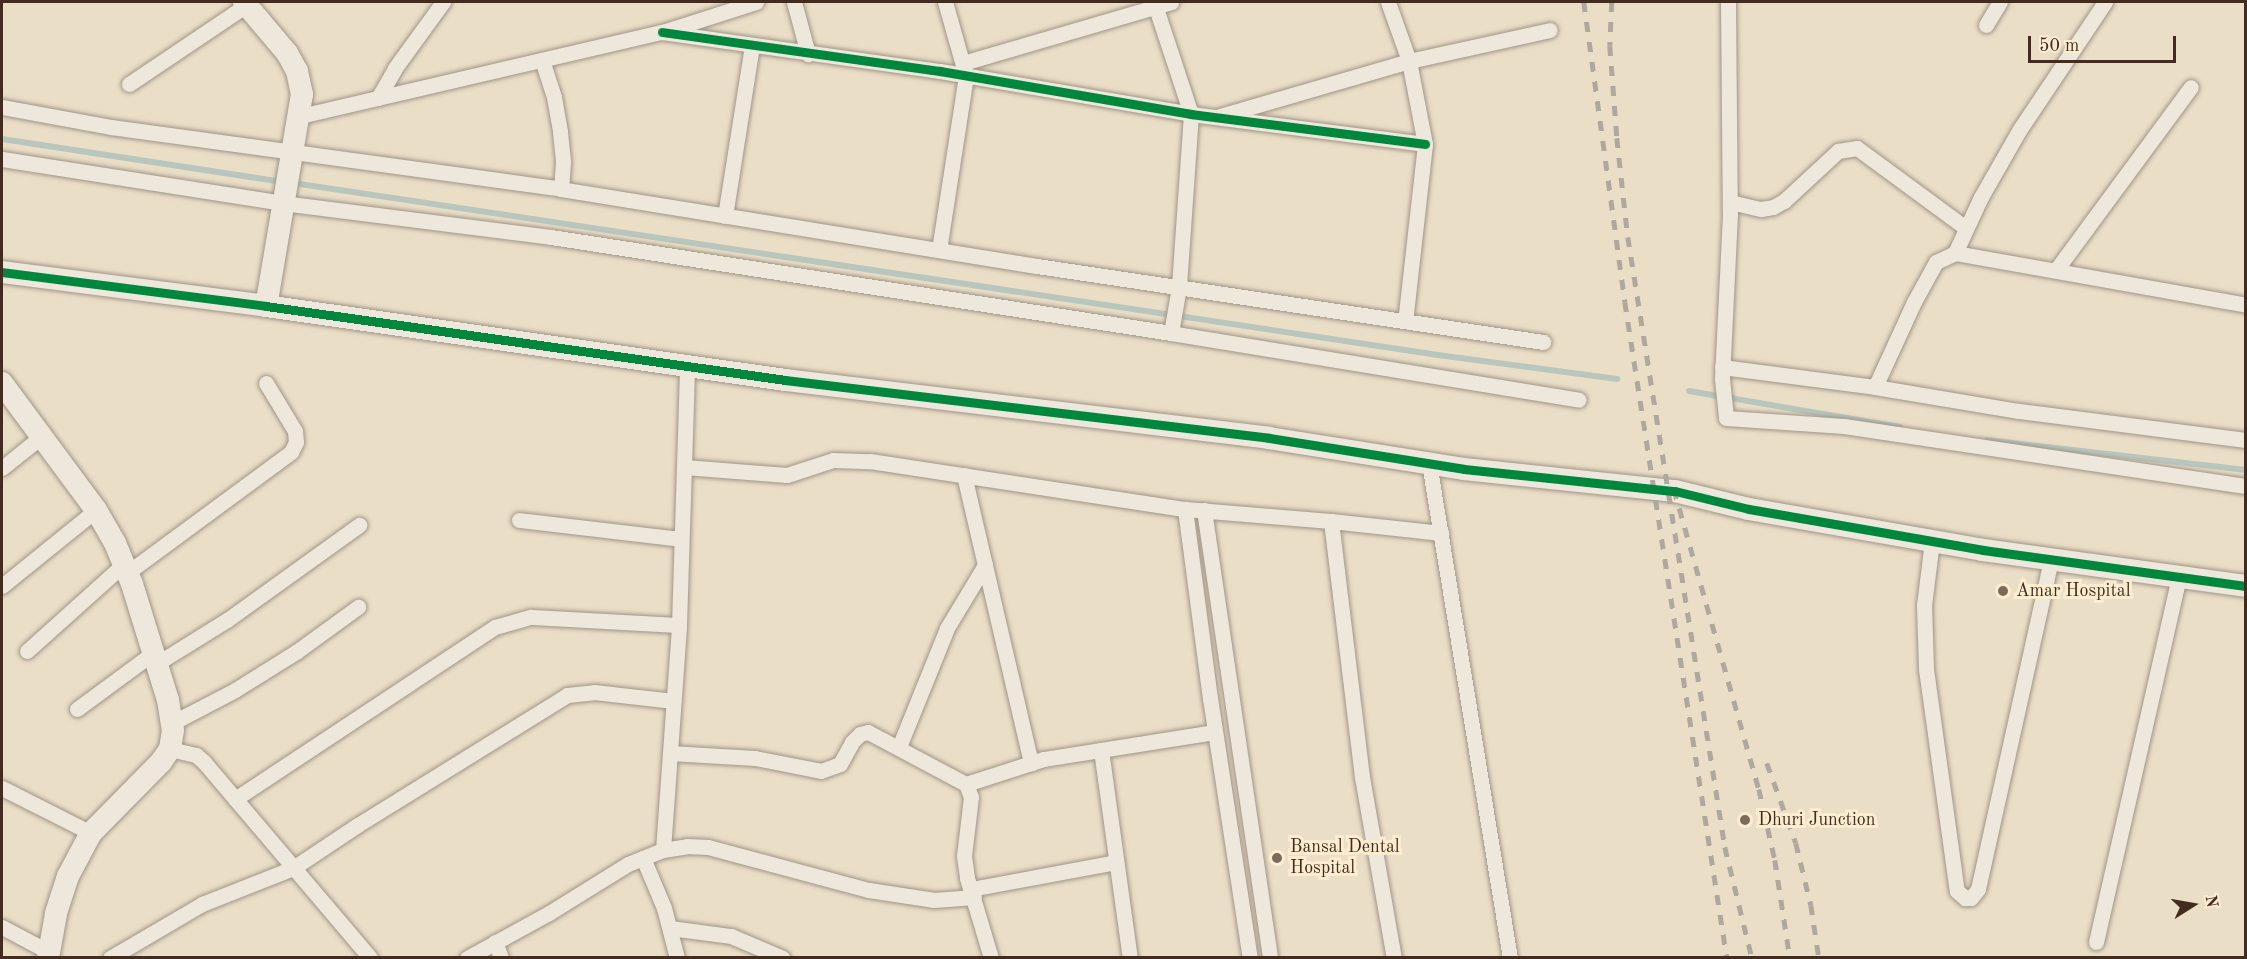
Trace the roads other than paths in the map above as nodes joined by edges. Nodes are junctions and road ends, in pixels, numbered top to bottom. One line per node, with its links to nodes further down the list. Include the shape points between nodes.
1 (443, 2): 21 (street)
2 (756, 2): 13 (street)
3 (794, 2): 15 (street)
4 (945, 2): 18 (street)
5 (1388, 2): 17 (street)
6 (1728, 2): 31 (street)
7 (2000, 2): 11 (street)
8 (2105, 2): 33 (street, via 2020,129)
9 (248, 3): 19 (street); 24 (street, via 297,71 302,94)
10 (1160, 3): 18 (street); 23 (street)
11 (1986, 25)
12 (1550, 30): 17 (street)
13 (662, 32): 14 (street); 16 (street)
14 (752, 46): 15 (street); 32 (street)
15 (808, 54): 18 (street)
16 (542, 60): 21 (street); 29 (street, via 560,132)
17 (1408, 61): 25 (street); 26 (street)
18 (965, 70): 23 (street); 34 (street)
19 (129, 84)
20 (2191, 87): 36 (street)
21 (378, 98): 24 (street)
22 (2, 107): 27 (street, via 111,127)
23 (1191, 114): 25 (street); 38 (street)
24 (300, 116): 27 (street)
25 (1214, 117): 26 (street)
26 (1425, 144): 41 (street)
27 (291, 150): 29 (street); 30 (street)
28 (2, 159): 30 (street)
29 (561, 189): 32 (street)
30 (285, 190): 40 (street); 42 (street, via 551,237)
31 (1730, 202): 33 (street, via 1761,209 1773,207 1838,151 1857,148); 45 (street)
32 (725, 216): 34 (street)
33 (1966, 228): 35 (street)
34 (939, 250): 38 (street)
35 (1954, 253): 36 (street); 48 (street, via 1936,262)
36 (2056, 270): 39 (street)
37 (2, 272): 40 (street)
38 (1178, 294): 41 (street); 42 (street)
39 (2246, 305)
40 (266, 306): 44 (street)
41 (1405, 321): 43 (street)
42 (1172, 329): 49 (street)
43 (1543, 342)
44 (687, 366): 52 (street, via 1178,426); 53 (street)
45 (1722, 373): 48 (street); 56 (street, via 1723,410 1730,420 1844,426)
46 (2, 383): 50 (street)
47 (267, 383): 68 (street, via 295,432 291,452)
48 (1875, 387): 51 (street, via 2019,411)
49 (1579, 400)
50 (42, 436): 54 (street); 58 (street)
51 (2246, 440)
52 (1429, 463): 63 (street); 65 (street, via 1675,491 1749,509)
53 (684, 467): 55 (street, via 787,475 833,460 870,461); 64 (street)
54 (2, 468)
55 (964, 475): 57 (street); 67 (street)
56 (2246, 486)
57 (1185, 509): 59 (street); 79 (street)
58 (96, 510): 68 (street); 70 (street)
59 (1204, 510): 61 (street); 108 (street)
60 (519, 520): 64 (street)
61 (1331, 520): 63 (street); 109 (street, via 1362,777)
62 (359, 525): 75 (street, via 227,620)
63 (1441, 533): 110 (street)
64 (681, 539): 73 (street)
65 (1932, 541): 66 (street); 66 (street, via 1924,604 1926,669 1957,891 1965,898 1971,898 1978,890)
66 (2051, 560): 69 (street)
67 (985, 565): 80 (street, via 946,628); 84 (street)
68 (126, 568): 74 (street); 75 (street)
69 (2179, 578): 71 (street); 97 (street)
70 (2, 586)
71 (2246, 586)
72 (358, 607): 78 (street, via 296,652)
73 (679, 625): 76 (street); 87 (street, via 531,617 495,627)
74 (27, 651)
75 (155, 658): 77 (street); 78 (street)
76 (673, 701): 83 (street); 92 (street, via 594,692 567,695)
77 (77, 710)
78 (172, 723): 81 (street)
79 (1215, 732): 82 (street); 107 (street)
80 (899, 747): 83 (street, via 868,732 860,734 840,764 821,771 755,758); 85 (street)
81 (170, 749): 87 (street, via 196,755); 88 (street)
82 (1101, 750): 84 (street); 91 (street)
83 (670, 753): 89 (street)
84 (1031, 763): 85 (street)
85 (966, 784): 93 (street, via 971,797 964,856)
86 (2, 788): 88 (street)
87 (235, 799): 92 (street)
88 (91, 833): 98 (street, via 68,876)
89 (663, 850): 90 (street); 93 (street, via 708,847 869,890 934,900)
90 (643, 858): 95 (street); 96 (street)
91 (1116, 862): 93 (street); 106 (street)
92 (293, 868): 99 (street, via 202,904); 100 (street)
93 (972, 893): 105 (street)
94 (2, 927): 98 (street)
95 (670, 928): 103 (street); 104 (street, via 731,936)
96 (495, 942): 101 (street); 102 (street)
97 (2096, 942)
98 (48, 955)
99 (110, 957)
100 (370, 957)
101 (467, 957)
102 (501, 957)
103 (676, 957)
104 (783, 957)
105 (991, 957)
106 (1130, 957)
107 (1250, 957)
108 (1270, 957)
109 (1394, 957)
110 (1510, 957)

